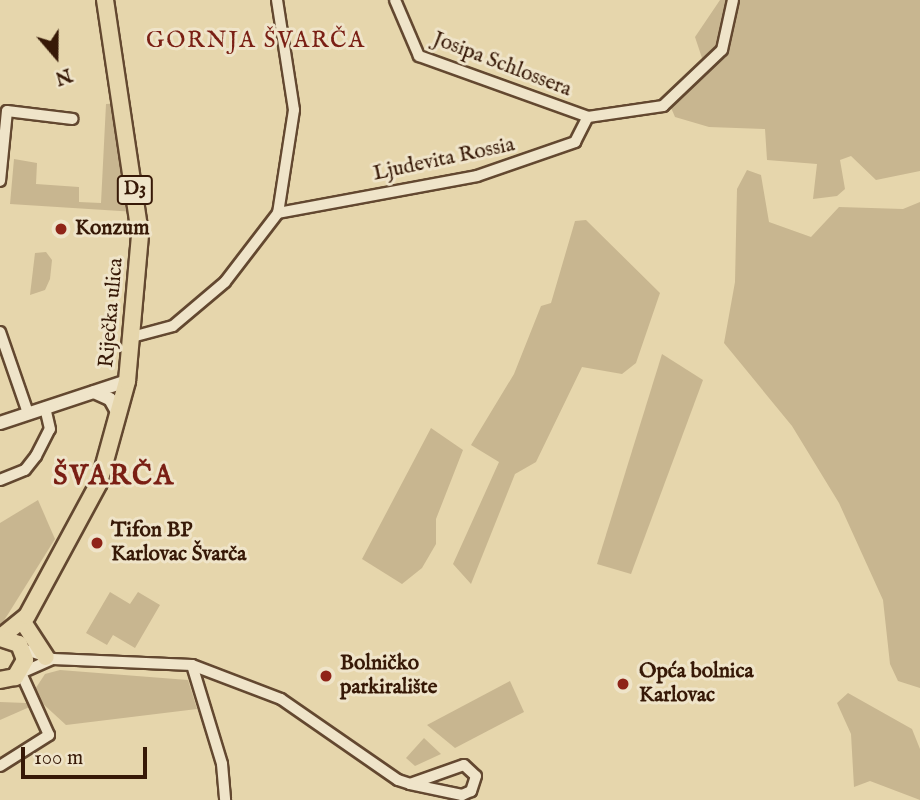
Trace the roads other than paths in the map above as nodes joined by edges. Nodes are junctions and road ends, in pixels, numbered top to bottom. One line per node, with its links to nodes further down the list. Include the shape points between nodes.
1 (105, 0): 10 (main road, Riječka ulica / D3, via 140,234)
2 (278, 0): 8 (street, via 294,110)
3 (395, 0): 5 (street, Josipa Schlossera, via 418,56)
4 (733, 0): 5 (street, via 722,50 663,106)
5 (588, 117): 8 (street, Ljudevita Rossia, via 575,142 545,157 477,176)
6 (73, 119): 7 (street, via 7,111)
7 (0, 181)
8 (278, 214): 10 (street, via 225,282 173,326)
9 (0, 332): 14 (street)
10 (132, 337): 11 (main road, Riječka ulica / D3)
11 (127, 381): 12 (street); 15 (main road, D3)
12 (94, 392): 13 (street); 15 (street, via 110,399)
13 (45, 408): 14 (street); 17 (street, via 50,429 36,456 25,470)
14 (28, 413): 16 (street)
15 (118, 415): 18 (main road, D3, via 99,483)
16 (0, 423)
17 (0, 480)
18 (26, 620): 19 (main road, D3); 20 (main road, D3); 21 (main road)
19 (1, 638): 20 (main road, D3)
20 (23, 649): 21 (street); 23 (main road, D3)
21 (49, 658): 22 (street); 23 (street)
22 (192, 665): 25 (street, via 281,699); 27 (street, via 222,764)
23 (7, 679): 24 (street, via 26,694 49,735)
24 (0, 766)
25 (410, 785): 26 (street); 26 (street, via 464,765 472,768 476,784)
26 (461, 798)
27 (225, 800)

